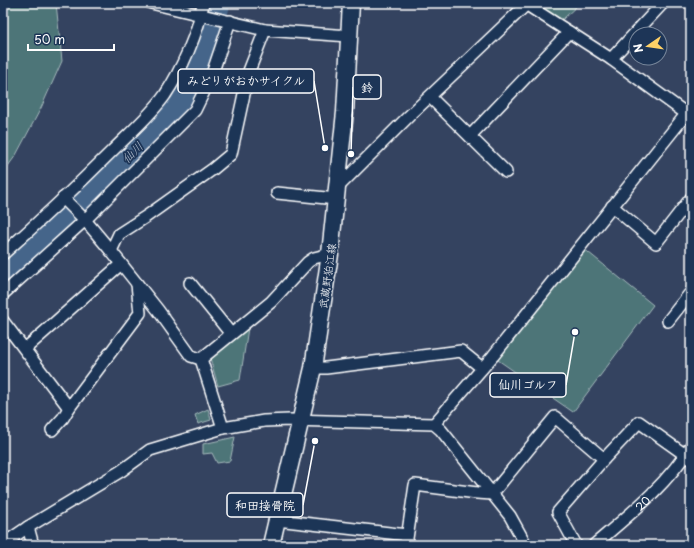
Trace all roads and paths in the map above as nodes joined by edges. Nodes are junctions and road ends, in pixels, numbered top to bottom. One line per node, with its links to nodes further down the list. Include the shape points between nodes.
1 (151, 3): 5 (street)
2 (351, 3): 9 (main road, 武蔵野狛江線)
3 (663, 3): 10 (street)
4 (526, 4): 8 (street); 11 (street)
5 (204, 11): 6 (street); 18 (street, via 175,79 164,97)
6 (230, 21): 7 (street); 20 (street, via 211,77 195,110)
7 (265, 30): 9 (street); 21 (street, via 249,71 231,154 119,234)
8 (569, 32): 10 (street); 13 (street)
9 (349, 36): 16 (main road, 武蔵野狛江線)
10 (611, 59): 12 (street)
11 (430, 96): 13 (street); 16 (street)
12 (689, 115): 19 (street)
13 (470, 136): 14 (street)
14 (506, 172)
15 (277, 193): 16 (street)
16 (337, 194): 23 (main road, 武蔵野狛江線)
17 (691, 198): 19 (street, via 656,242)
18 (66, 200): 20 (street); 22 (street)
19 (612, 206): 35 (street)
20 (83, 218): 21 (street); 28 (street)
21 (111, 251): 24 (street)
22 (3, 254)
23 (330, 254): 31 (street, via 308,262 271,302); 34 (main road, 武蔵野狛江線)
24 (121, 264): 25 (street); 32 (street)
25 (136, 283): 33 (street, via 191,356); 36 (street, via 140,313)
26 (190, 283): 31 (street)
27 (691, 292): 30 (street)
28 (3, 294)
29 (3, 321): 32 (street)
30 (668, 321)
31 (231, 334): 33 (street)
32 (25, 349): 36 (street)
33 (201, 359): 39 (street)
34 (313, 368): 35 (street, via 461,351); 37 (main road, 武蔵野狛江線)
35 (482, 368): 38 (street)
36 (69, 408): 40 (street)
37 (302, 420): 38 (street); 39 (street, via 264,421); 44 (main road, 武蔵野狛江線)
38 (434, 424): 43 (street)
39 (223, 428): 45 (street, via 150,450 121,471)
40 (52, 430)
41 (689, 453): 42 (street, via 638,422); 52 (street, 20, via 653,493)
42 (604, 459): 43 (street, via 555,417); 51 (street, via 558,512)
43 (492, 494): 46 (street, via 415,485); 50 (street, via 510,516)
44 (277, 520): 46 (street); 49 (main road, 武蔵野狛江線)
45 (28, 527): 47 (street); 48 (street)
46 (406, 540)
47 (3, 544)
48 (33, 545)
49 (271, 545)
50 (526, 545)
51 (576, 545)
52 (594, 545)

